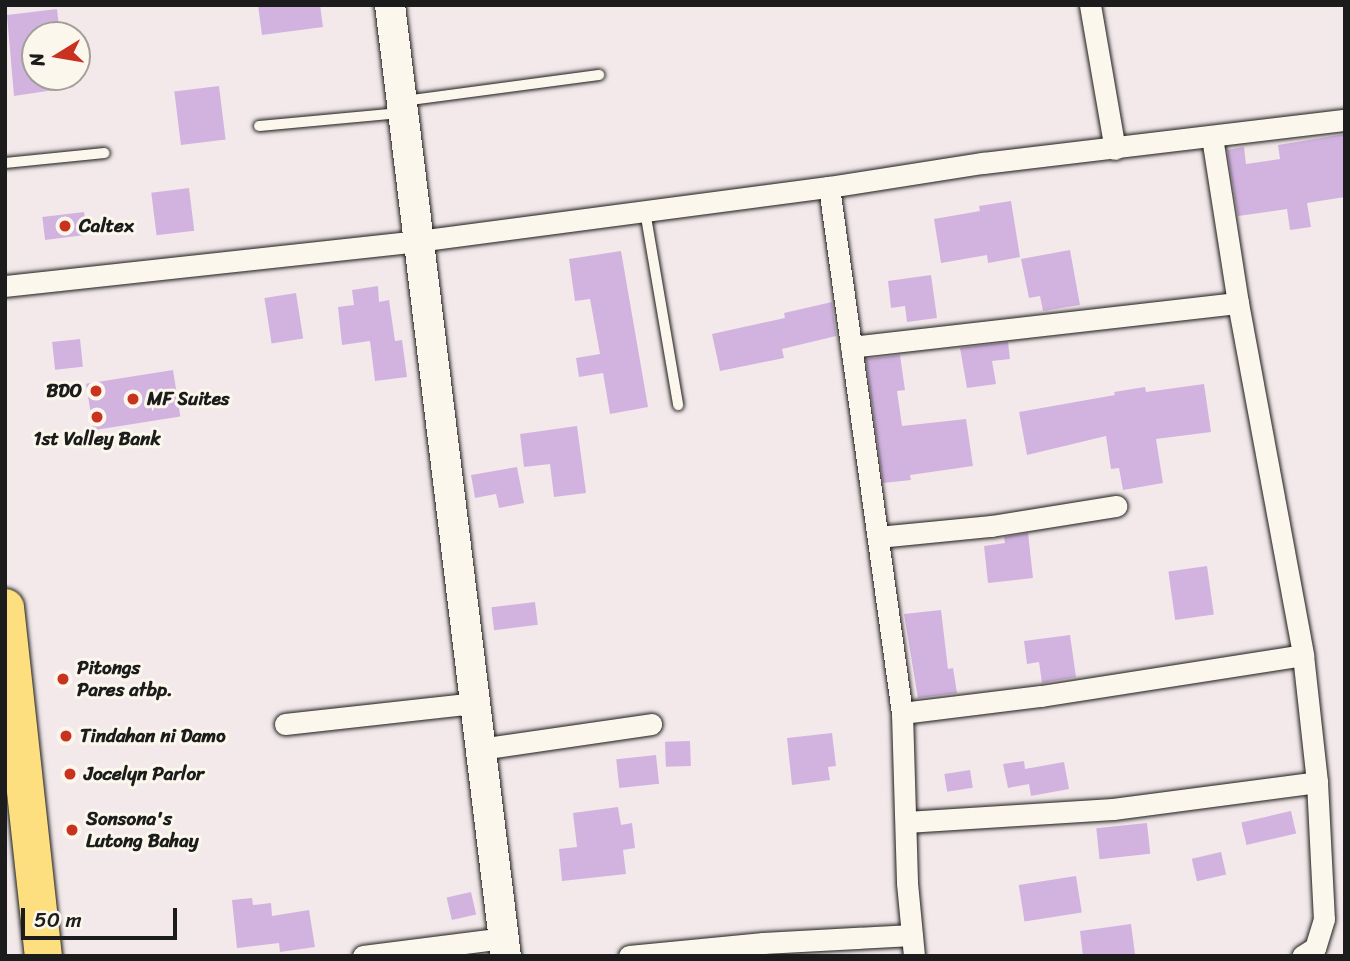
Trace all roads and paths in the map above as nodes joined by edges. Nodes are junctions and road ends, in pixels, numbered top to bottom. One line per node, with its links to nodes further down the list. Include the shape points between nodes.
1 (390, 5): 4 (street)
2 (1090, 5): 8 (street)
3 (599, 75): 4 (lane)
4 (402, 107): 6 (lane); 13 (street)
5 (1345, 120): 7 (street)
6 (259, 126)
7 (1212, 137): 8 (street); 15 (street)
8 (1115, 149): 11 (street, via 983,163)
9 (105, 153): 10 (lane)
10 (5, 163)
11 (829, 187): 12 (street); 16 (street)
12 (645, 211): 13 (street); 17 (lane)
13 (418, 241): 14 (street); 23 (street)
14 (5, 286)
15 (1238, 303): 16 (street); 21 (street)
16 (851, 346): 19 (street)
17 (678, 405)
18 (1116, 506): 19 (street, via 991,526)
19 (878, 537): 24 (street)
20 (5, 607): 22 (highway)
21 (1303, 655): 24 (street); 28 (street)
22 (9, 687): 32 (highway)
23 (474, 703): 26 (street); 27 (street)
24 (902, 713): 29 (street)
25 (651, 723): 27 (street)
26 (285, 724)
27 (480, 749): 31 (street)
28 (1317, 782): 29 (street, via 1113,809); 35 (street, via 1324,919 1314,948)
29 (906, 822): 30 (street)
30 (913, 945): 34 (street, via 763,943)
31 (505, 947): 33 (street)
32 (43, 956)
33 (363, 956)
34 (629, 956)
35 (1302, 956)

